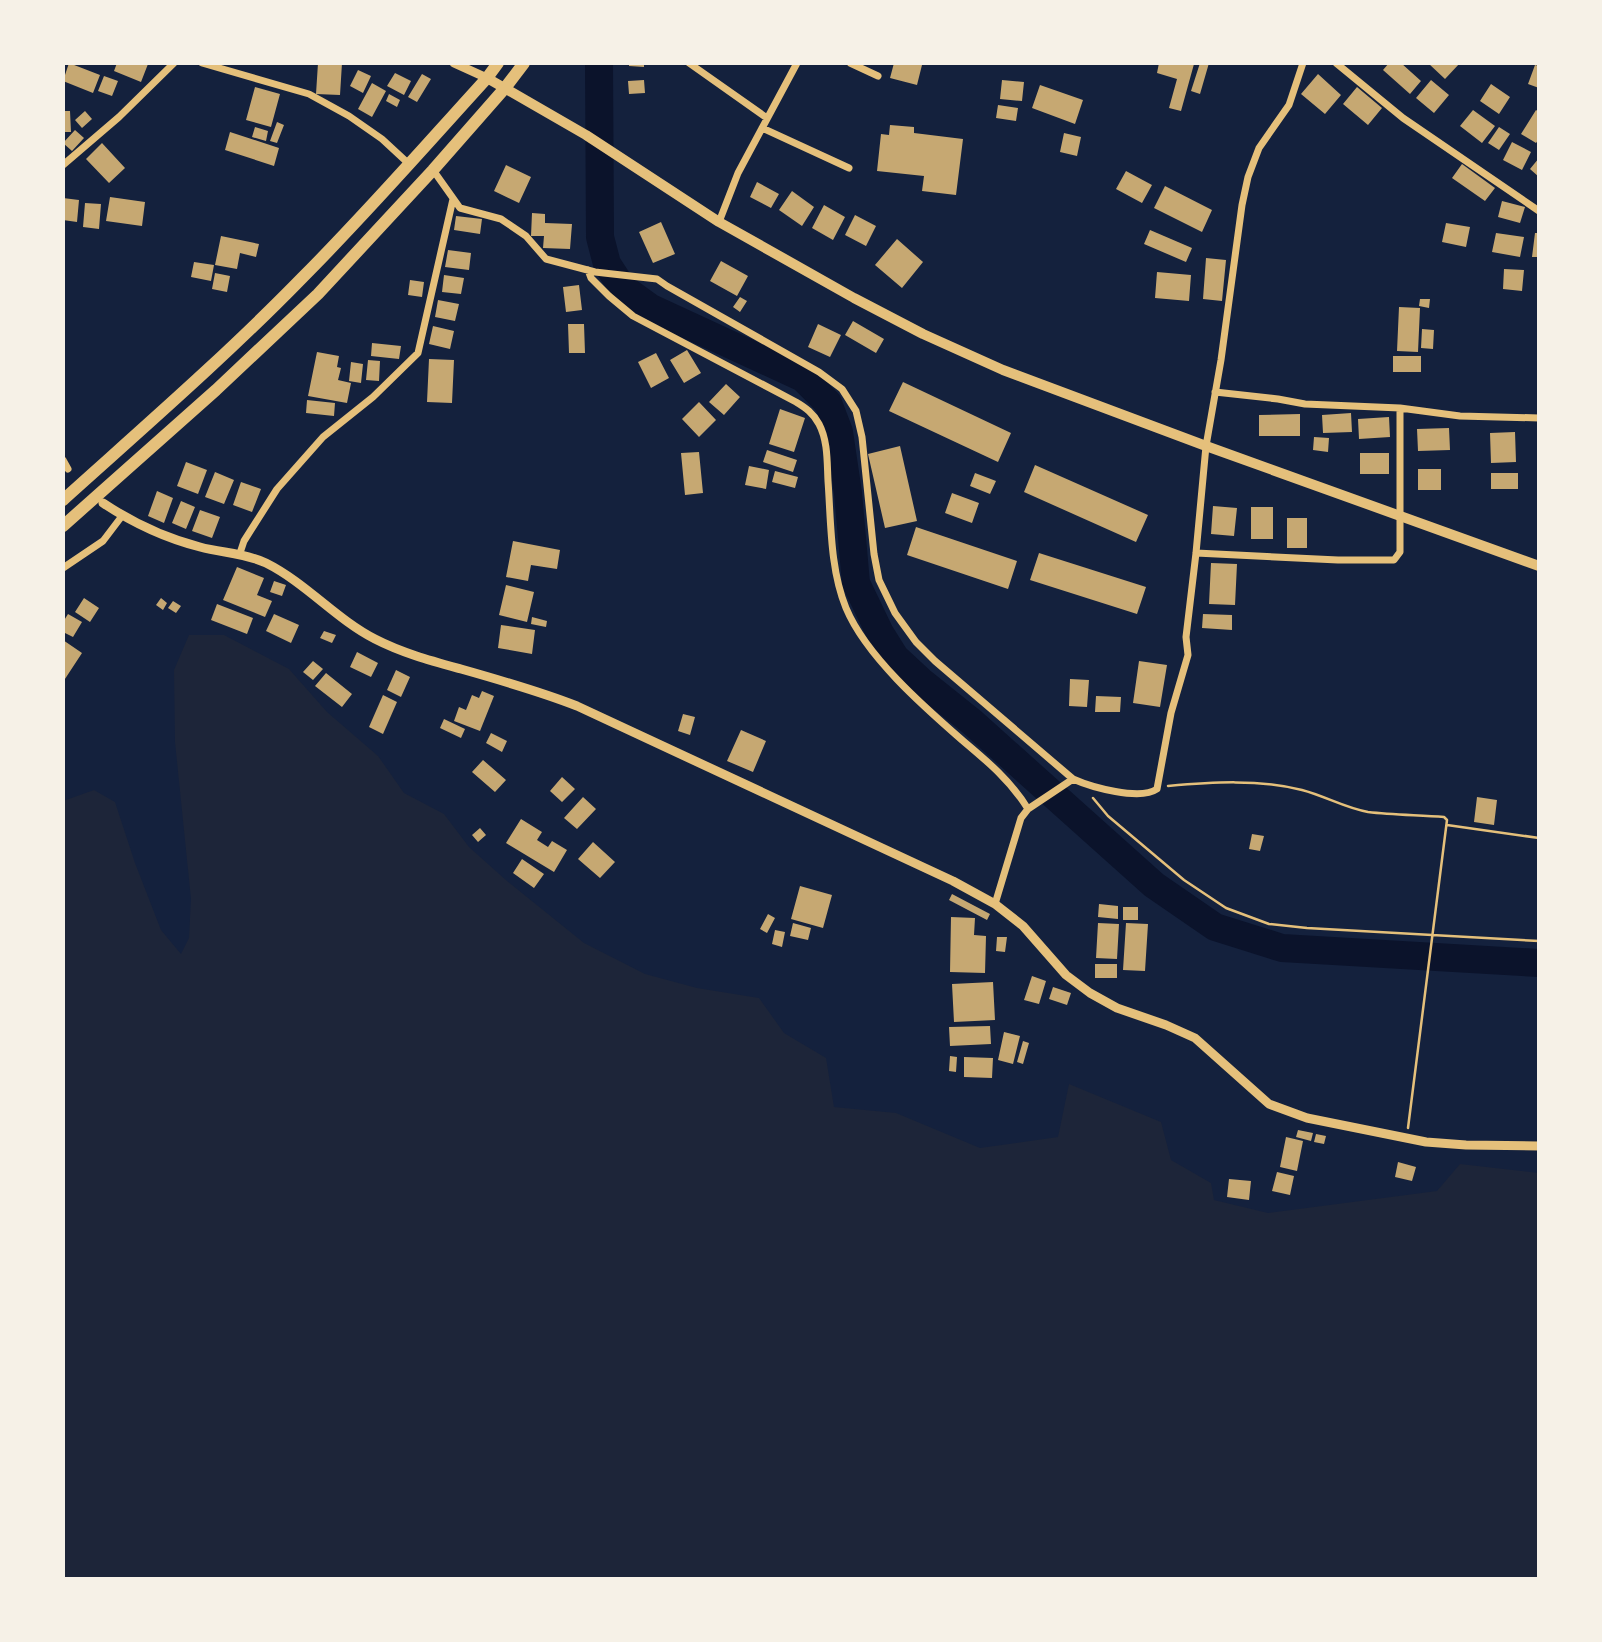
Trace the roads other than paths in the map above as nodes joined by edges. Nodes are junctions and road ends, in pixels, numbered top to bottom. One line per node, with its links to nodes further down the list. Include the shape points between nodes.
1 (174, 63): 17 (street)
2 (202, 63): 16 (street, via 309,94 382,139)
3 (454, 63): 12 (street)
4 (498, 63): 12 (highway)
5 (524, 63): 13 (highway)
6 (689, 63): 14 (street)
7 (797, 63): 14 (street)
8 (850, 63): 11 (street)
9 (1303, 63): 24 (street, via 1289,105 1259,148 1248,177)
10 (1336, 63): 21 (street, via 1403,118)
11 (878, 76)
12 (487, 78): 13 (main road); 16 (highway)
13 (505, 88): 19 (highway); 22 (main road)
14 (767, 118): 15 (street)
15 (762, 128): 18 (street); 22 (street)
16 (409, 164): 30 (highway, via 205,373)
17 (63, 165)
18 (849, 168)
19 (433, 170): 20 (street); 34 (highway, via 318,294)
20 (453, 199): 23 (street, via 460,208 501,219 526,236 546,259); 35 (street, via 418,353 323,437 277,489)
21 (1539, 211)
22 (719, 222): 27 (main road, via 923,334 1003,370)
23 (592, 271): 39 (street, via 657,279 842,389 856,411 879,580 895,613 916,642); 40 (street, via 591,278 633,316 811,411 826,444 836,569 846,607 860,634 922,706 1002,775)
24 (1215, 392): 25 (street, via 1305,404); 27 (street)
25 (1400, 408): 26 (street, via 1461,416); 32 (street)
26 (1539, 418)
27 (1206, 446): 32 (main road); 36 (street)
28 (63, 460): 29 (street)
29 (68, 469)
30 (63, 500)
31 (103, 503): 33 (street)
32 (1401, 515): 36 (street, via 1400,552 1394,560); 37 (main road)
33 (122, 516): 35 (street, via 176,540); 38 (street, via 103,541)
34 (63, 526)
35 (240, 553): 41 (street, via 293,580 374,639 578,706)
36 (1196, 553): 39 (street, via 1188,654 1157,789 1129,793)
37 (1539, 566)
38 (63, 568)
39 (1070, 781): 40 (street)
40 (1028, 809): 41 (street, via 1021,818)
41 (995, 904): 42 (street, via 1090,993 1195,1038 1269,1104 1307,1118 1407,1138 1466,1146)
42 (1539, 1146)

